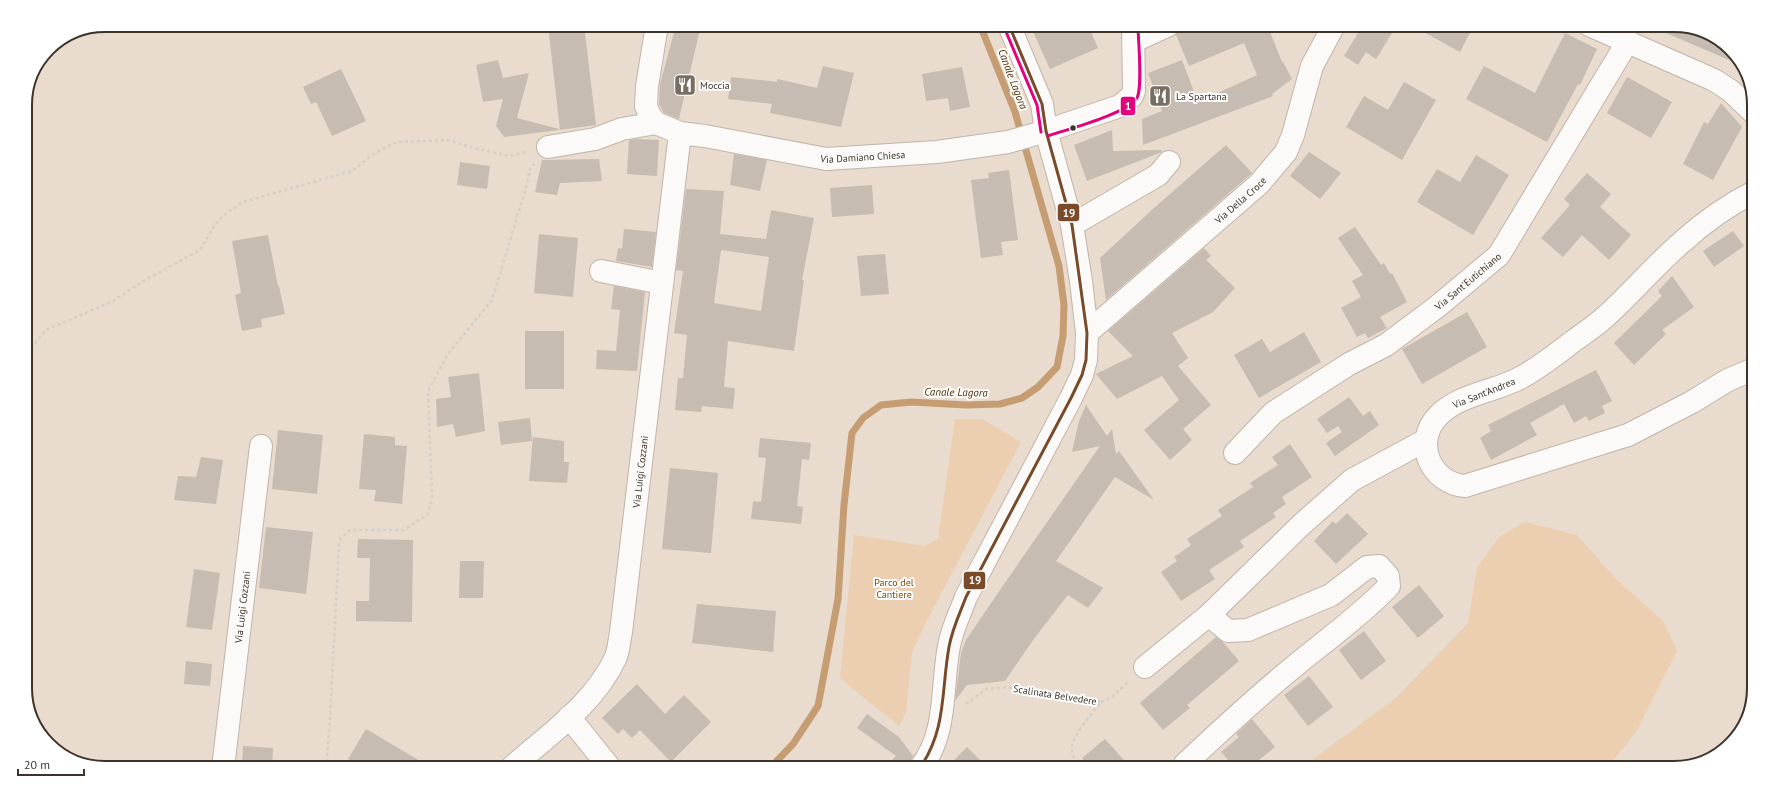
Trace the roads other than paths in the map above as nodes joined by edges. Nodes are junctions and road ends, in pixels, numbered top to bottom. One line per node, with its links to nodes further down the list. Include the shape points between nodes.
1 (656, 32): 8 (street, via 646,106)
2 (1012, 32): 9 (street, via 1042,104)
3 (1330, 32): 17 (street, Via Della Croce, via 1312,66 1286,152 1259,184)
4 (1606, 32): 6 (street)
5 (1133, 33): 9 (street, Via Damiano Chiesa, via 1132,96 1120,106)
6 (1628, 41): 7 (street, via 1714,80 1731,90); 21 (street, Via Sant'Eutichiano, via 1499,255 1386,345 1349,364 1273,413)
7 (1747, 106)
8 (656, 123): 10 (street, Via Damiano Chiesa); 11 (street, via 622,129 595,139)
9 (1046, 131): 10 (street, Via Damiano Chiesa, via 1008,142 937,152 826,160); 14 (street)
10 (680, 133): 16 (street, Via Luigi Cozzani)
11 (548, 147)
12 (1169, 162): 14 (street, via 1158,175)
13 (1747, 196): 19 (street, Via Sant'Andrea, via 1715,215 1682,242 1603,319 1544,363 1519,379 1448,408 1428,431)
14 (1072, 225): 17 (street)
15 (601, 270): 16 (street)
16 (662, 283): 24 (street, Via Luigi Cozzani, via 616,658 604,679)
17 (1087, 333): 28 (street, via 1086,360 1082,375 966,596 955,623 949,646 942,715)
18 (1747, 372): 19 (street, via 1628,435 1464,486 1445,480 1436,472 1427,451)
19 (1426, 440): 22 (street, via 1352,480 1301,525)
20 (261, 446): 25 (street, Via Luigi Cozzani)
21 (1236, 453)
22 (1209, 616): 23 (street); 29 (street, via 1228,631 1248,630 1331,595 1367,567 1379,566 1388,576 1389,586 1368,608 1241,711)
23 (1145, 667)
24 (569, 717): 26 (street, Via Luigi Cozzani); 27 (street)
25 (224, 761)
26 (519, 761)
27 (604, 761)
28 (926, 761)
29 (1188, 761)

